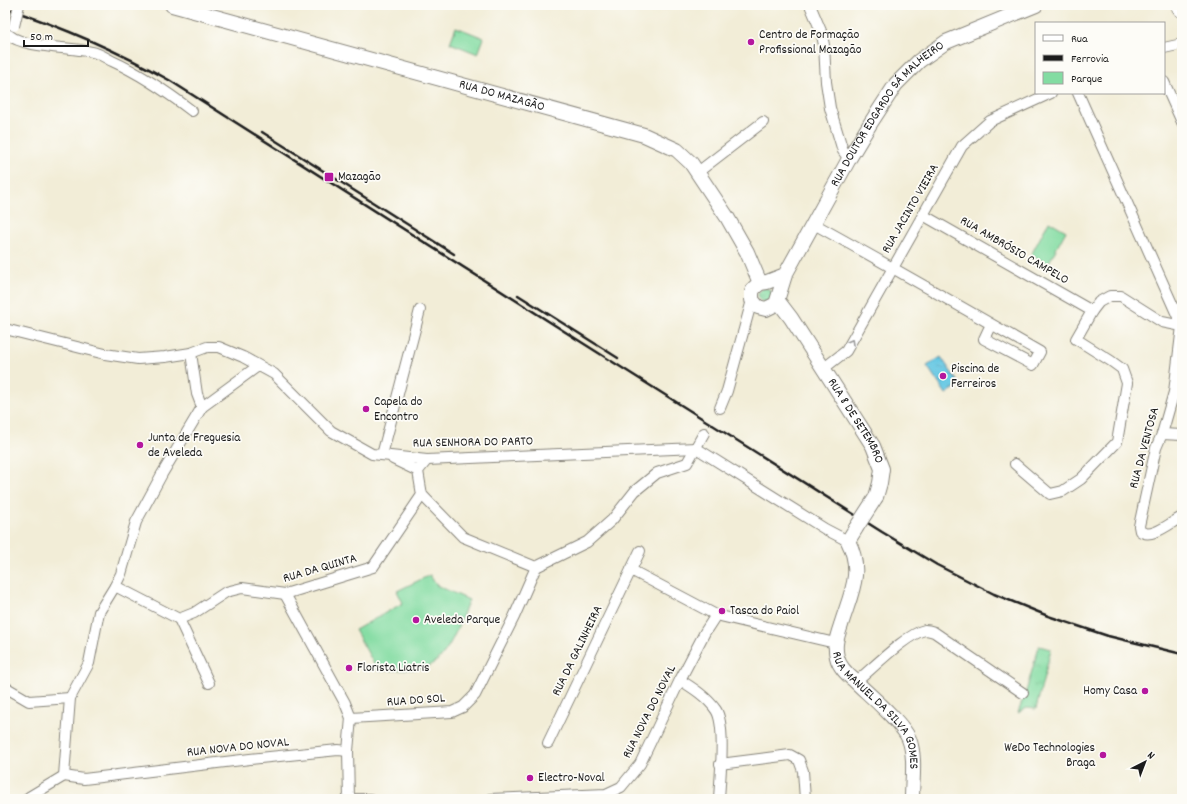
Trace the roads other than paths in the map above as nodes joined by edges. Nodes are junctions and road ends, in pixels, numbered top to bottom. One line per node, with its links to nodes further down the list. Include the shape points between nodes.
1 (19, 5): 7 (street, bridge)
2 (172, 5): 17 (street, RUA DO MAZAGÃO, via 644,135 677,150)
3 (810, 5): 16 (street, via 824,45 830,108 843,151)
4 (1036, 5): 16 (street, RUA DOUTOR EDGARDO SÁ MALHEIRO, via 946,42 919,61 896,84)
5 (1180, 5): 6 (highway)
6 (1182, 8)
7 (8, 35): 13 (street, via 14,40 93,52 126,67)
8 (1182, 44): 9 (street)
9 (1167, 47)
10 (1165, 84): 15 (street)
11 (1049, 94): 18 (street, RUA JACINTO VIEIRA, via 990,121 962,146)
12 (1078, 94): 30 (street)
13 (192, 111)
14 (763, 122): 17 (street)
15 (1182, 122)
16 (849, 159): 19 (street, RUA DOUTOR EDGARDO SÁ MALHEIRO)
17 (698, 172): 22 (street, RUA DO MAZAGÃO)
18 (923, 215): 20 (street, RUA JACINTO VIEIRA); 27 (street, RUA AMBRÓSIO CAMPELO)
19 (814, 224): 20 (street); 21 (street, RUA DOUTOR EDGARDO SÁ MALHEIRO)
20 (892, 268): 28 (street); 34 (street, RUA JACINTO VIEIRA, one-way to 20, via 846,351)
21 (785, 275): 22 (street); 23 (street, RUA DOUTOR EDGARDO SÁ MALHEIRO)
22 (764, 282): 23 (street, via 775,286); 24 (street, via 756,285 752,292)
23 (778, 297): 25 (street, via 772,307); 29 (street, RUA 8 DE SETEMBRO)
24 (752, 300): 25 (street, via 758,307); 36 (street)
25 (766, 309): 29 (street, RUA 8 DE SETEMBRO)
26 (420, 310): 41 (street)
27 (1092, 311): 30 (street, via 1110,296 1121,296 1162,322); 43 (street, via 1076,339 1122,370 1126,383 1117,442 1081,478 1063,491 1050,494)
28 (991, 324): 28 (street, via 1040,352 1032,365 984,339)
29 (796, 326): 34 (street, RUA 8 DE SETEMBRO)
30 (1182, 326): 38 (street, RUA DA VENTOSA, via 1174,392)
31 (5, 328): 32 (street, RUA SENHORA DO PARTO, via 105,354 138,359)
32 (191, 353): 33 (street, RUA SENHORA DO PARTO, via 207,347 219,347); 35 (street, via 197,394)
33 (258, 366): 35 (street); 41 (street, RUA SENHORA DO PARTO, via 274,374 331,431 372,454)
34 (823, 369): 47 (street, RUA 8 DE SETEMBRO, bridge, via 873,446 882,469 876,497)
35 (202, 407): 51 (street, via 136,522)
36 (720, 408)
37 (704, 433): 40 (street)
38 (1162, 434): 39 (street); 46 (street, RUA DA VENTOSA, via 1156,448 1140,531 1148,534)
39 (1182, 435)
40 (696, 448): 42 (street, RUA SENHORA DO PARTO); 47 (street); 49 (street, via 687,463 657,473 635,491 612,520 587,542)
41 (385, 456): 42 (street, RUA SENHORA DO PARTO); 44 (street)
42 (427, 460): 44 (street)
43 (1015, 464)
44 (418, 471): 45 (street)
45 (422, 496): 49 (street, via 463,537); 52 (street, RUA DA QUINTA, via 373,568)
46 (1182, 517)
47 (848, 541): 55 (street, RUA MANUEL DA SILVA GOMES, via 856,563 856,577)
48 (640, 551): 50 (street, RUA DA GALINHEIRA)
49 (536, 567): 62 (street, RUA DO SOL, via 474,696 463,707 452,712)
50 (631, 570): 53 (street); 63 (street, RUA DA GALINHEIRA)
51 (115, 586): 54 (street); 61 (street, via 99,612 88,663)
52 (285, 594): 54 (street, RUA DA QUINTA, via 242,588 226,592 194,613); 62 (street)
53 (716, 615): 55 (street); 56 (street, RUA NOVA DO NOVAL)
54 (179, 619): 58 (street)
55 (835, 643): 57 (street, RUA MANUEL DA SILVA GOMES, via 837,659 844,671)
56 (680, 680): 65 (street, via 710,702 717,711 721,724); 70 (street, RUA NOVA DO NOVAL, via 640,764 620,787 606,794)
57 (856, 682): 60 (street, via 906,639 926,630 934,632); 73 (street, RUA MANUEL DA SILVA GOMES, via 900,725 908,738 912,754)
58 (209, 683)
59 (5, 686): 61 (street, via 29,701)
60 (1023, 693)
61 (70, 698): 66 (street)
62 (351, 718): 64 (street)
63 (548, 743)
64 (348, 751): 66 (street, RUA NOVA DO NOVAL, via 258,758 84,779); 68 (street)
65 (720, 764): 71 (street); 72 (street, via 790,755 799,760 803,771)
66 (64, 776): 67 (street)
67 (27, 798)
68 (348, 799): 69 (street)
69 (370, 799)
70 (490, 799)
71 (718, 799)
72 (805, 799)
73 (912, 799)

